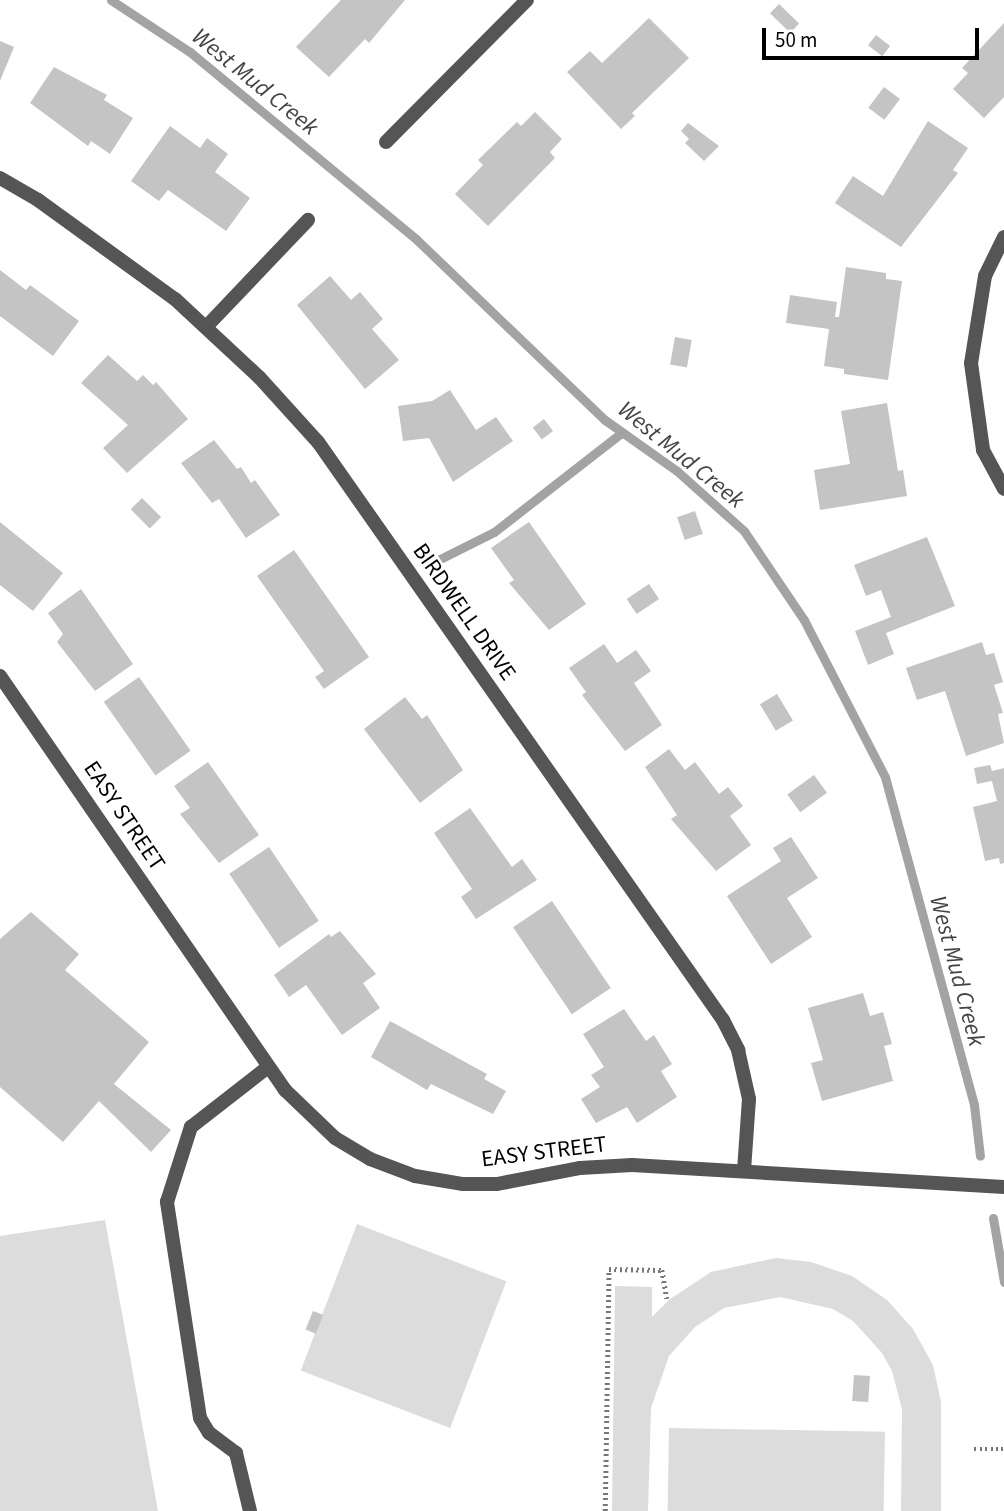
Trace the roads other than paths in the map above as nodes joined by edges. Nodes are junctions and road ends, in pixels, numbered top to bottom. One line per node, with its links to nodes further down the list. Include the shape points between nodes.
1 (527, 0): 2 (street)
2 (386, 142)
3 (0, 178): 6 (street, BIRDWELL DRIVE, via 145,276)
4 (308, 220): 6 (street)
5 (1004, 237): 7 (street, via 985,276 971,363 984,450)
6 (206, 327): 10 (street, BIRDWELL DRIVE, via 318,442 723,1020 738,1049 749,1099)
7 (1004, 489)
8 (0, 676): 9 (street, EASY STREET)
9 (268, 1067): 10 (street, EASY STREET, via 301,1108 335,1138 370,1159 415,1176 481,1184 604,1166); 12 (street, via 191,1127 167,1202 200,1419 209,1433 236,1453)
10 (744, 1171): 11 (street, EASY STREET)
11 (1004, 1187)
12 (250, 1511)

